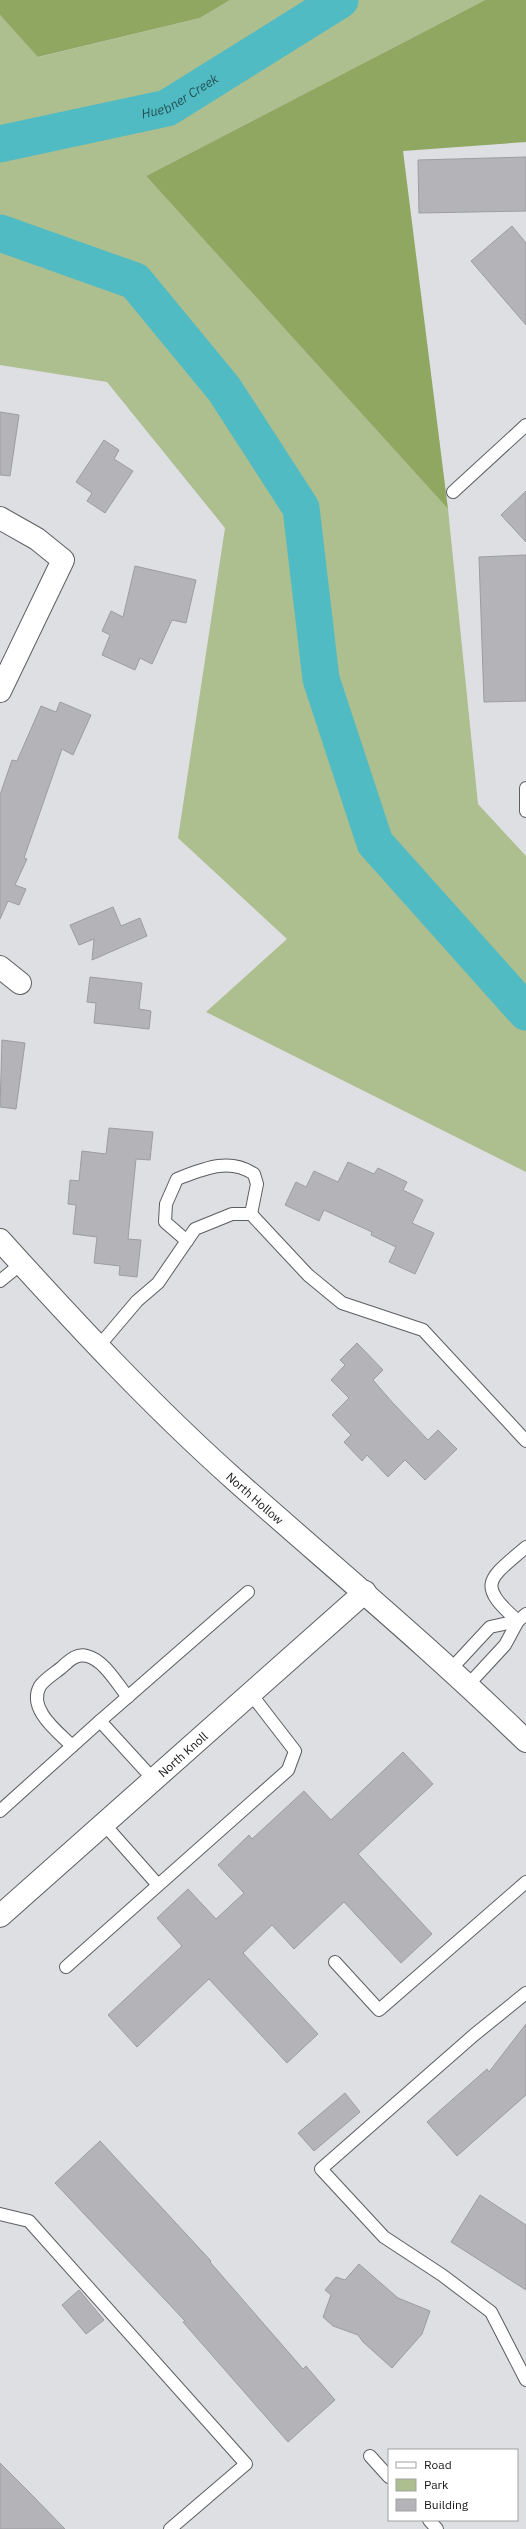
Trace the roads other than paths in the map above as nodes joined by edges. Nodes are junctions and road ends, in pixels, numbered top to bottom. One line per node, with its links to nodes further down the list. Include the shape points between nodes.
1 (526, 425): 2 (lane)
2 (453, 492)
3 (0, 518): 4 (street, via 36,539 63,560)
4 (0, 691)
5 (526, 788): 6 (lane)
6 (526, 811)
7 (0, 966): 8 (street)
8 (20, 983)
9 (251, 1214): 11 (lane, via 232,1214 195,1229); 11 (lane, via 257,1184 254,1174 244,1167 214,1165 177,1179 166,1204 165,1222); 15 (lane, via 308,1275 342,1303 423,1330)
10 (0, 1240): 12 (street, North Hollow)
11 (187, 1241): 14 (lane, via 158,1283 136,1302)
12 (21, 1264): 13 (lane); 14 (street, North Hollow)
13 (0, 1281)
14 (98, 1347): 18 (street, North Hollow, via 234,1479)
15 (526, 1441)
16 (526, 1547): 19 (lane, via 497,1572 492,1580 492,1595 499,1604)
17 (248, 1592): 23 (lane)
18 (365, 1592): 20 (street, North Hollow); 22 (street, North Knoll)
19 (522, 1617): 20 (lane, via 490,1627); 21 (lane, via 505,1645)
20 (451, 1669): 21 (street, North Hollow)
21 (468, 1684): 25 (street, North Hollow)
22 (251, 1694): 27 (street, North Knoll); 31 (lane, via 295,1751 288,1770)
23 (128, 1697): 24 (lane); 26 (lane, via 97,1660 87,1656 72,1658 41,1685 36,1696 39,1707 46,1720)
24 (100, 1721): 26 (lane); 27 (lane)
25 (526, 1741)
26 (72, 1746): 28 (lane)
27 (154, 1780): 29 (street, North Knoll)
28 (0, 1811)
29 (104, 1824): 31 (lane); 32 (street, North Knoll)
30 (526, 1882): 33 (lane, via 379,2010)
31 (158, 1885): 34 (lane)
32 (0, 1916)
33 (335, 1962)
34 (66, 1967)
35 (526, 1993): 37 (lane, via 474,2034 321,2169 384,2237 442,2275 491,2312)
36 (0, 2214): 41 (lane, via 29,2221 246,2464)
37 (526, 2380)
38 (370, 2456): 39 (lane)
39 (388, 2476)
40 (430, 2521): 42 (lane)
41 (170, 2529)
42 (437, 2529)

